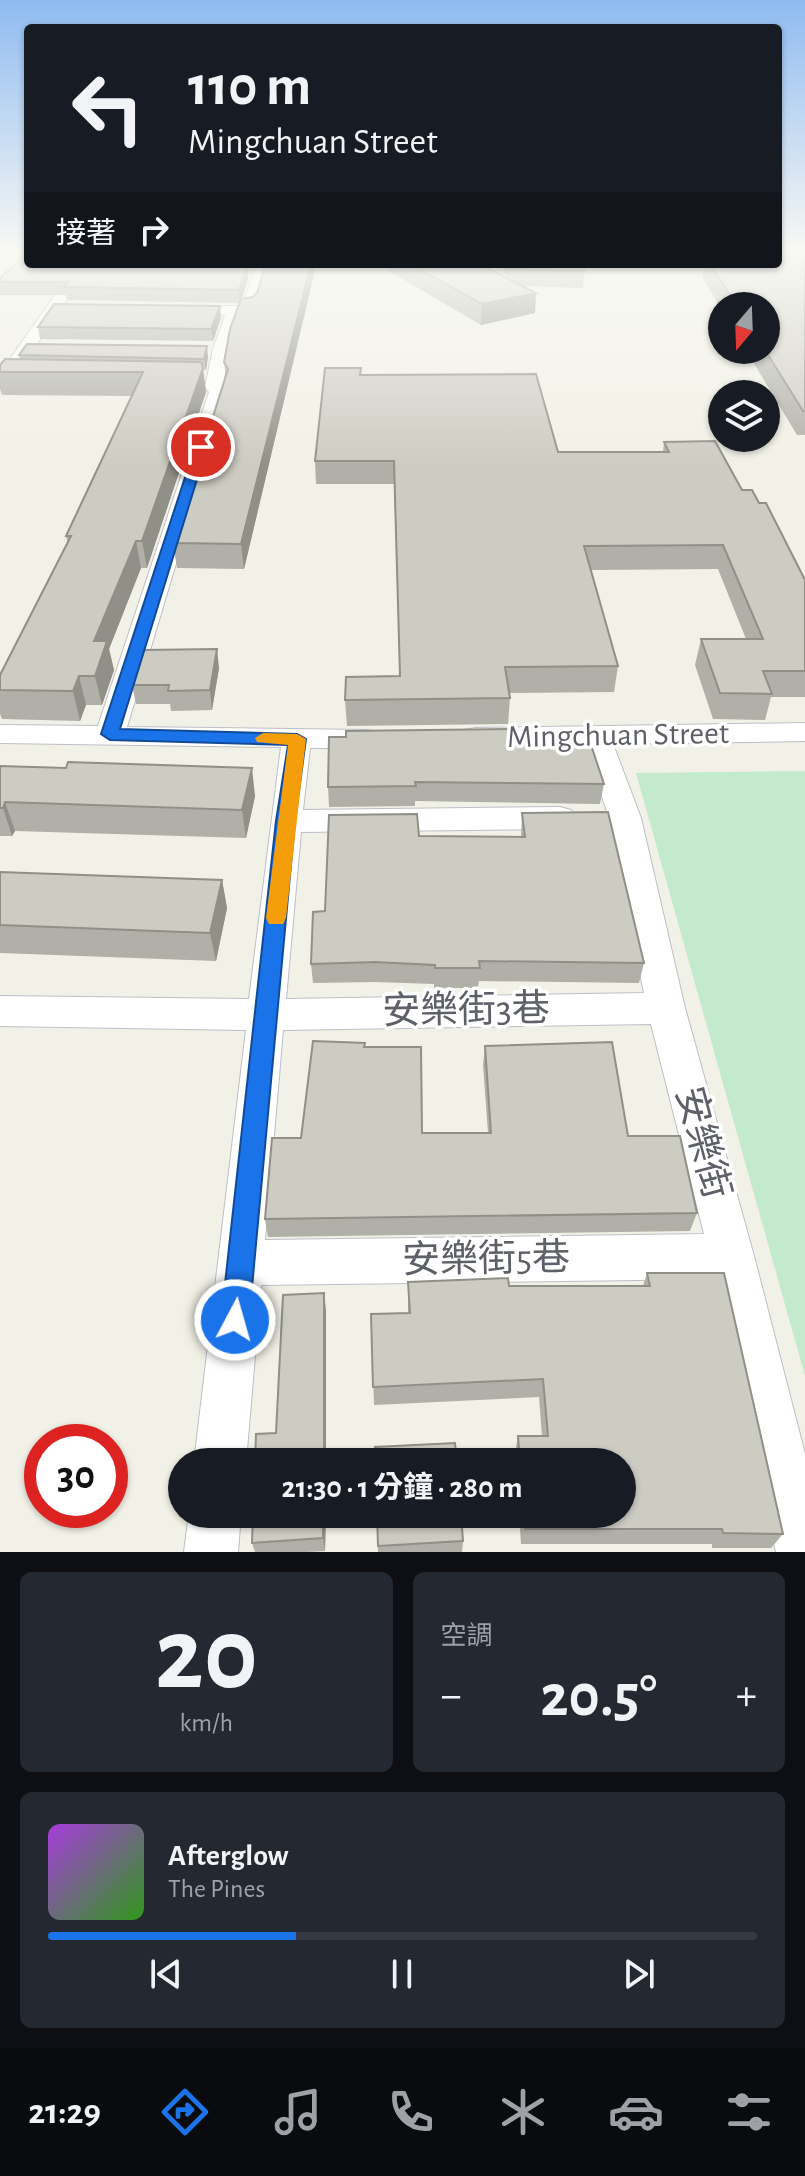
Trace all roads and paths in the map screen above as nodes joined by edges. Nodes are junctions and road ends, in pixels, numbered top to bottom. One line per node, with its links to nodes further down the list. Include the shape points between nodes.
1 (51, 322): 3 (street)
2 (229, 322): 6 (street, via 214,349 208,378 219,390)
3 (16, 374)
4 (805, 732): 7 (street, Mingchuan Street)
5 (0, 734): 6 (street)
6 (110, 734): 10 (street)
7 (596, 736): 9 (street, Mingchuan Street); 11 (street, 安樂街)
8 (392, 738): 10 (street)
9 (454, 738)
10 (297, 739): 12 (street)
11 (625, 818): 12 (street); 13 (street, 安樂街)
12 (286, 821): 15 (street)
13 (666, 1008): 15 (street, 安樂街3巷); 16 (street, 安樂街)
14 (0, 1011): 15 (street, 安樂街3巷)
15 (266, 1015): 17 (street)
16 (732, 1256): 17 (street, 安樂街5巷); 21 (street, 安樂街)
17 (241, 1263): 18 (street)
18 (221, 1448)
19 (214, 1528): 20 (street)
20 (211, 1552)
21 (803, 1552)

